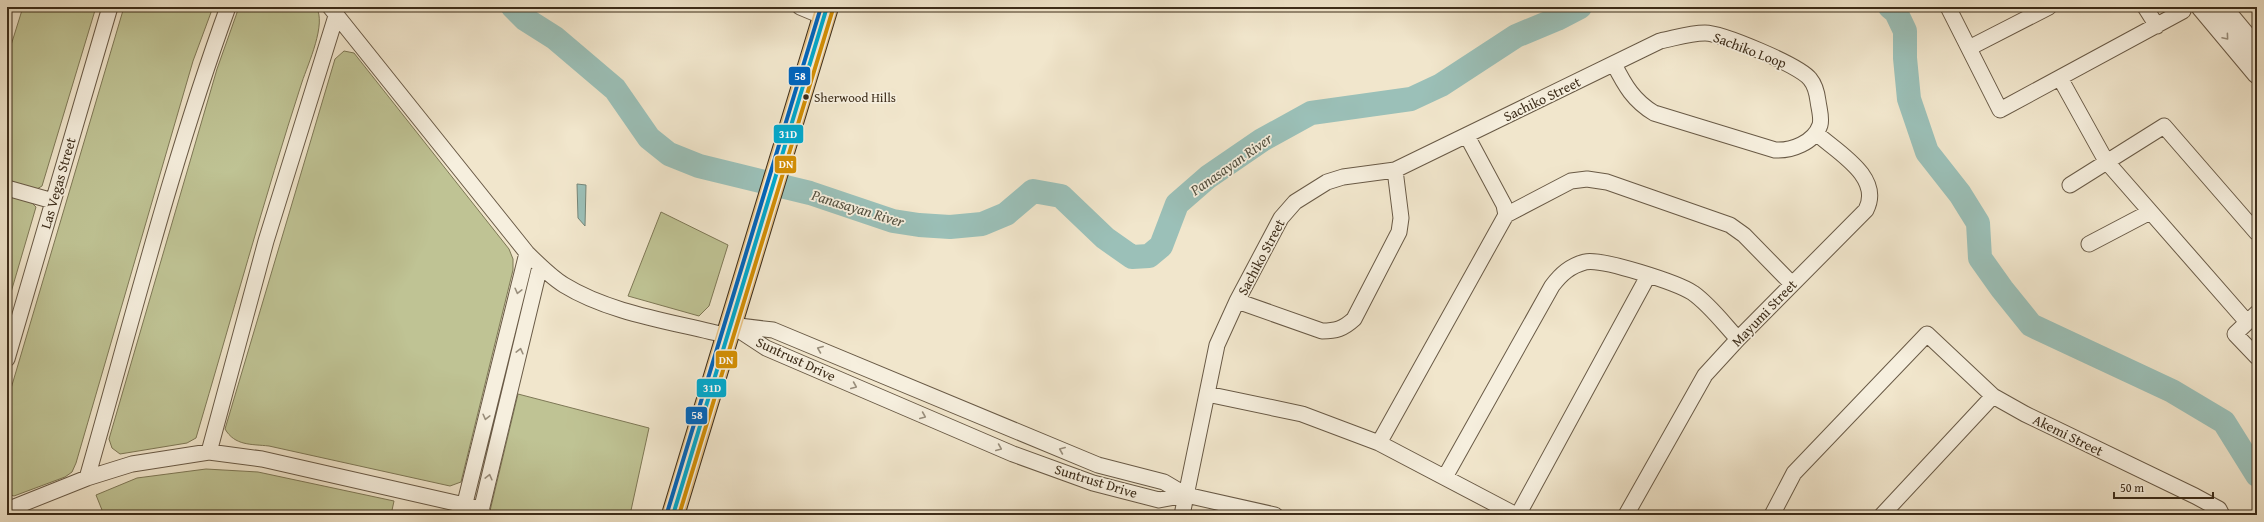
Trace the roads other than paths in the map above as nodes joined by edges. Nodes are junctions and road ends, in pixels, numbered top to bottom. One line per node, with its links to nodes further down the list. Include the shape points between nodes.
1 (110, 7): 23 (street, Las Vegas Street)
2 (228, 7): 42 (street, via 208,62 165,203)
3 (800, 7): 9 (street)
4 (1948, 7): 12 (street)
5 (2048, 7): 12 (street)
6 (2145, 7): 11 (street)
7 (2222, 7): 13 (street)
8 (2192, 9): 11 (street); 15 (street, one-way to 15)
9 (822, 10): 34 (main road)
10 (333, 12): 28 (street); 41 (street, via 266,241)
11 (2157, 26): 16 (street)
12 (1969, 48): 16 (street, via 2000,110)
13 (2257, 48)
14 (1614, 64): 17 (street, via 1626,89 1654,114 1775,150 1796,147); 17 (street, Sachiko Loop, via 1660,41 1707,33 1770,54 1802,71 1811,79 1817,92 1820,114 1820,125); 18 (street, Sachiko Street)
15 (2257, 74)
16 (2060, 78): 19 (street)
17 (1816, 133): 31 (street, Mayumi Street, via 1866,179 1871,191 1871,201 1866,210)
18 (1467, 136): 20 (street, Sachiko Street); 25 (street, via 1504,205)
19 (2106, 161): 21 (street); 24 (street); 26 (street, via 2164,126)
20 (1396, 170): 32 (street, Sachiko Street, via 1343,177 1327,182 1296,202 1281,218); 32 (street, via 1401,218 1399,232 1354,319 1345,327 1336,331 1322,331)
21 (2070, 185)
22 (7, 188): 23 (street)
23 (53, 201): 37 (street, Las Vegas Street)
24 (2150, 212): 27 (street); 33 (street)
25 (1506, 215): 31 (street, via 1571,181 1587,179 1607,182 1730,225 1744,235); 40 (street)
26 (2257, 233)
27 (2090, 244)
28 (527, 254): 29 (street); 46 (street, one-way to 46)
29 (540, 266): 34 (street, via 563,285 612,307); 47 (street, one-way to 29)
30 (1648, 276): 35 (street, via 1692,293 1707,305); 43 (street, via 1606,262 1587,261 1569,268 1560,275); 51 (street)
31 (1792, 284): 35 (street, Mayumi Street)
32 (1237, 301): 38 (street, Sachiko Street, via 1217,345)
33 (2252, 318): 36 (street, via 2235,334)
34 (730, 330): 44 (street, Suntrust Drive, one-way to 34, via 1164,482 1098,465 773,330); 44 (street, Suntrust Drive, one-way to 44, via 766,348 1013,454 1093,483 1159,500); 48 (main road)
35 (1738, 339): 52 (street, Mayumi Street, via 1705,375)
36 (2257, 357)
37 (7, 359)
38 (1207, 394): 40 (street, via 1302,414); 44 (street, Sachiko Street)
39 (1993, 396): 53 (street, Akemi Street, via 1927,334 1794,473); 54 (street); 55 (street, Akemi Street, via 2195,496 2219,510)
40 (1379, 443): 43 (street)
41 (209, 452): 42 (street, via 132,464); 46 (street, via 262,458)
42 (87, 478): 45 (street)
43 (1445, 478): 51 (street)
44 (1186, 494): 49 (street, Sachiko Street); 50 (street, Suntrust Drive)
45 (7, 510)
46 (463, 510): 47 (street)
47 (481, 512)
48 (673, 515)
49 (1182, 515)
50 (1275, 515)
51 (1517, 515)
52 (1626, 515)
53 (1772, 515)
54 (1882, 515)
55 (2222, 515)

